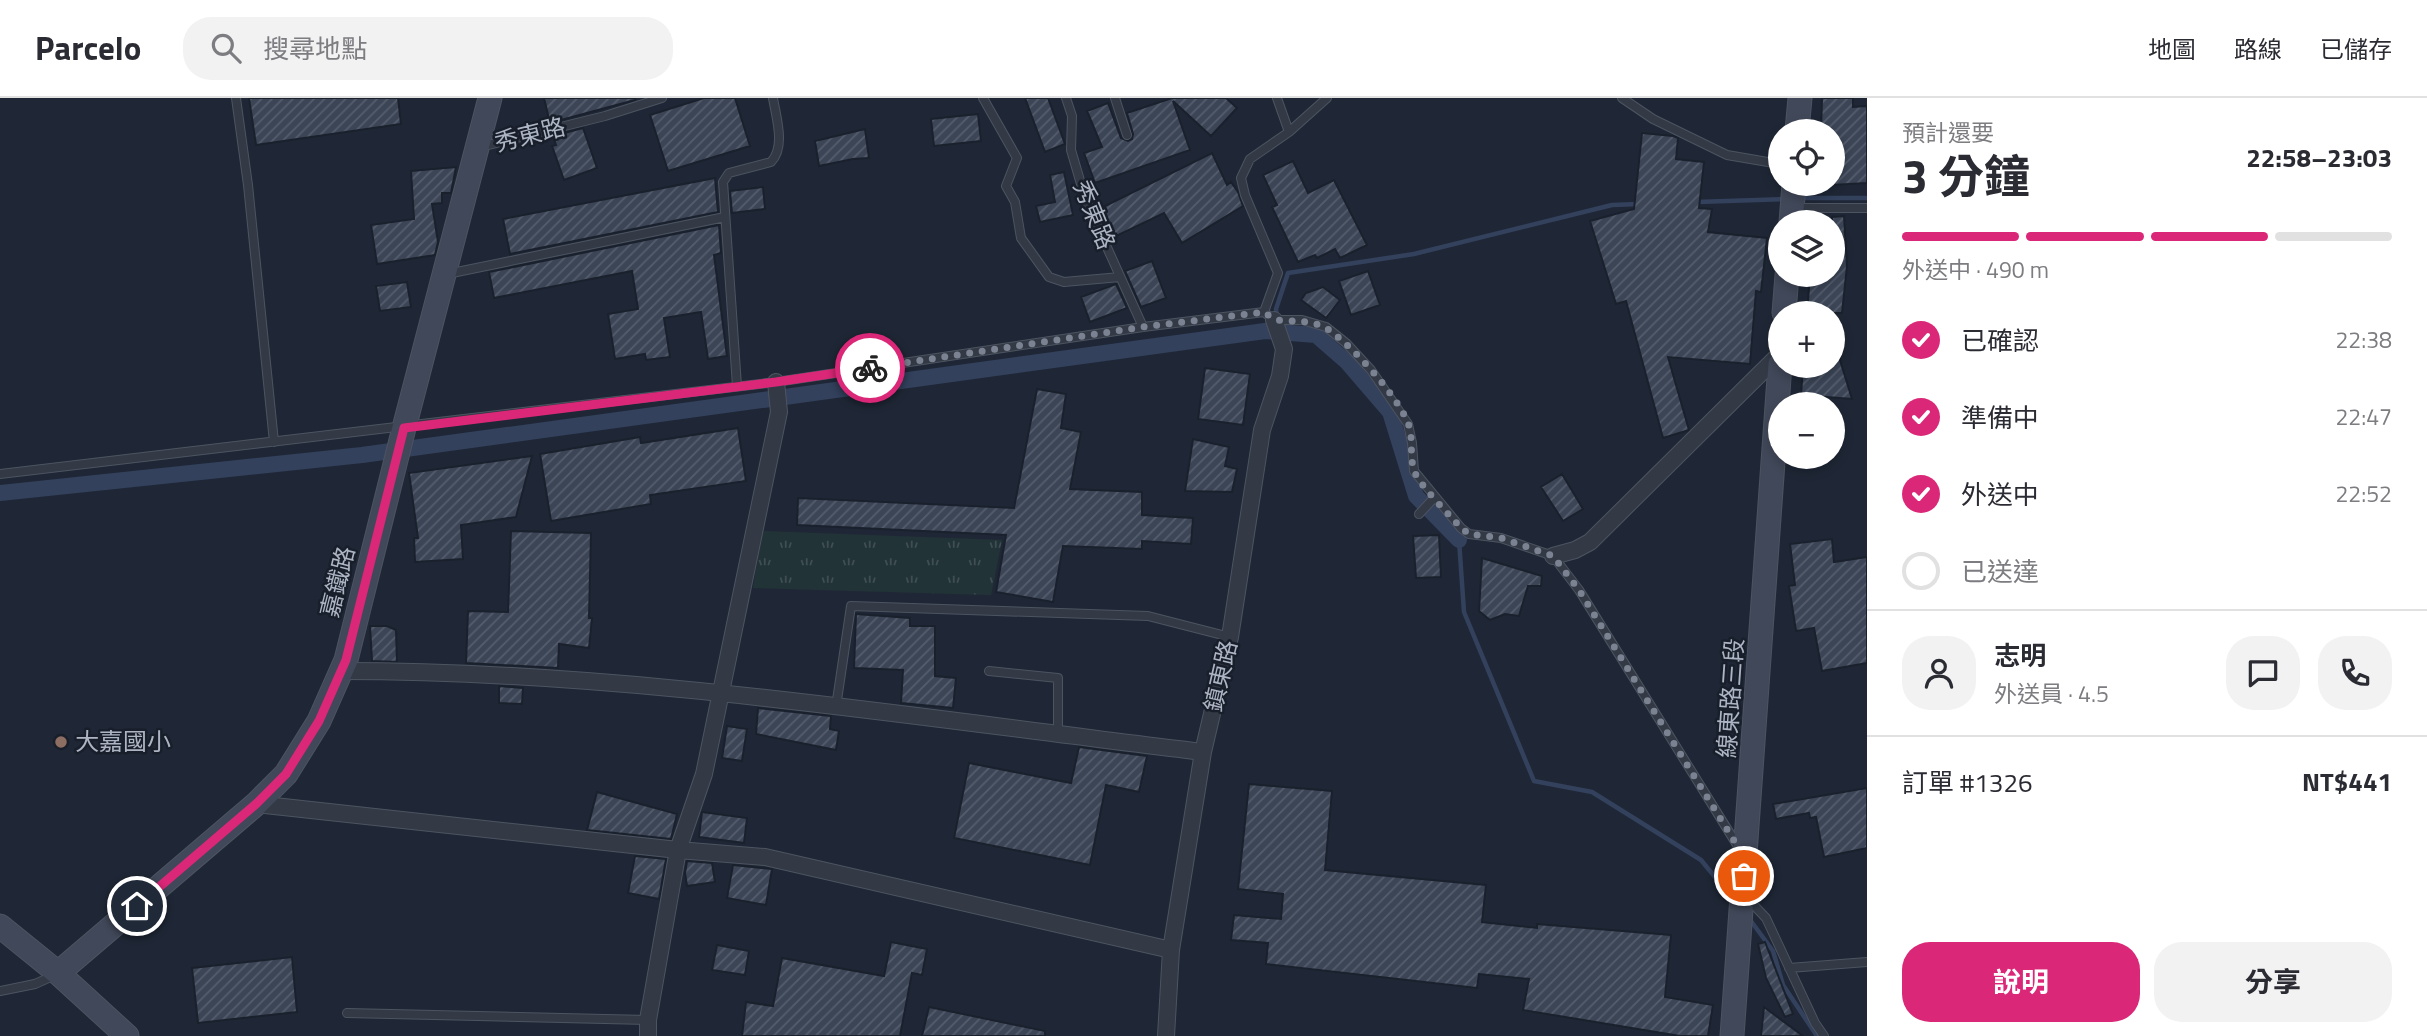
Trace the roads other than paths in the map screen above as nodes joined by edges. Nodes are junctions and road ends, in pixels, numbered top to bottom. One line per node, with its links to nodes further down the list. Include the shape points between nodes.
1 (236, 98): 29 (lane)
2 (490, 98): 15 (street, 嘉鐵路)
3 (662, 98): 15 (lane, 秀東路)
4 (774, 98): 19 (lane, via 778,153 771,162 729,173 723,182)
5 (983, 98): 21 (lane, via 1017,158 1006,186 1015,202 1021,238 1049,277 1064,282)
6 (1068, 98): 21 (lane, 秀東路, via 1071,150 1082,188)
7 (1115, 98): 14 (lane)
8 (1277, 98): 13 (lane)
9 (1327, 98): 13 (lane)
10 (1622, 98): 16 (lane, via 1653,119 1727,155)
11 (1800, 98): 12 (street)
12 (1798, 119)
13 (1289, 132): 22 (lane, via 1250,159 1241,178 1278,273)
14 (1127, 135)
15 (478, 148): 20 (street, 嘉鐵路)
16 (1768, 162)
17 (1867, 208): 18 (lane)
18 (1845, 210)
19 (725, 217): 20 (lane); 26 (lane)
20 (444, 274): 28 (street, 嘉鐵路)
21 (1120, 277): 23 (lane, 秀東路)
22 (1269, 316): 23 (lane); 31 (lane, via 1326,327 1371,370 1408,424 1414,471); 34 (street, 鎮東路, via 1284,349 1262,430)
23 (1143, 327): 27 (lane)
24 (1768, 366): 33 (street, via 1590,542)
25 (1779, 378): 43 (street, 線東路三段)
26 (737, 386): 27 (lane); 28 (lane)
27 (776, 388): 37 (street, via 779,412)
28 (401, 440): 29 (lane); 35 (street, 嘉鐵路)
29 (274, 442): 30 (lane)
30 (0, 474)
31 (1435, 497): 32 (lane); 33 (lane, via 1469,534 1501,538)
32 (1419, 514)
33 (1553, 556): 43 (lane, via 1579,590)
34 (1230, 637): 38 (lane, via 1148,616 851,606); 40 (street, 鎮東路)
35 (342, 671): 37 (street, via 519,675); 41 (street, 嘉鐵路, via 319,721 286,774)
36 (989, 671): 39 (lane, via 1058,678)
37 (721, 695): 38 (street); 42 (street, via 704,774)
38 (836, 707): 39 (street)
39 (1058, 735): 40 (street)
40 (1203, 752): 46 (street, 鎮東路)
41 (256, 804): 42 (street); 49 (street, 嘉鐵路)
42 (678, 850): 46 (street, via 765,857); 52 (street)
43 (1746, 860): 44 (street, 線東路三段)
44 (1742, 903): 48 (lane, via 1766,918); 55 (street, 線東路三段)
45 (0, 926): 49 (street)
46 (1171, 950): 54 (street, 鎮東路)
47 (1867, 962): 48 (lane)
48 (1789, 968): 56 (lane)
49 (58, 973): 50 (lane, via 36,984); 53 (street)
50 (0, 991)
51 (347, 1013): 52 (lane)
52 (648, 1028)
53 (127, 1036)
54 (1166, 1036)
55 (1732, 1036)
56 (1824, 1036)

